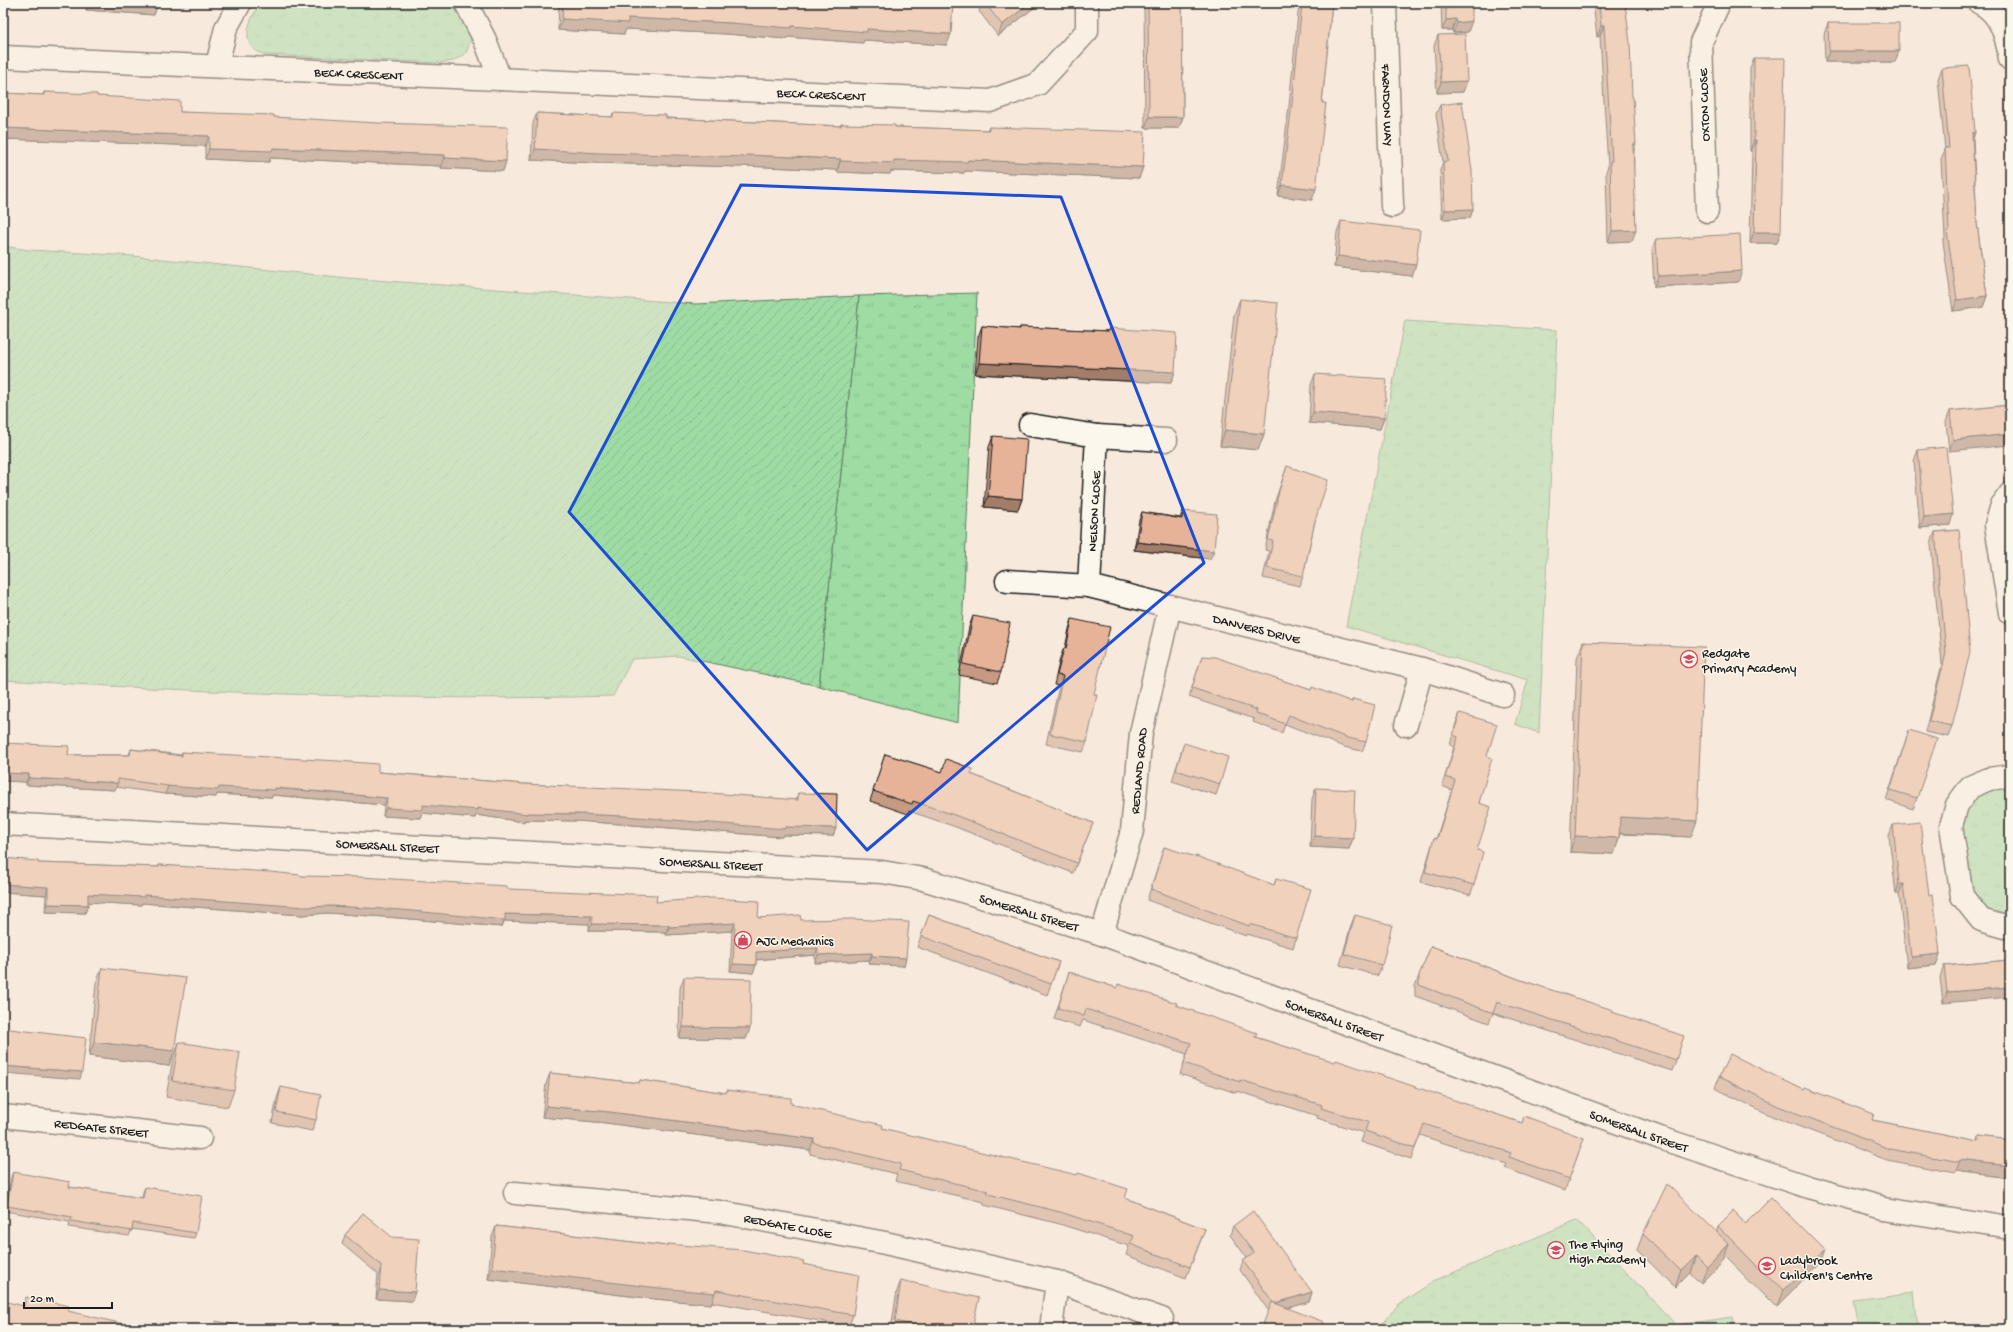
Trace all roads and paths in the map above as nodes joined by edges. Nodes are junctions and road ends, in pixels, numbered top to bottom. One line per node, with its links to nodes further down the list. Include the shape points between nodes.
1 (240, 3): 9 (street, via 226,28)
2 (466, 3): 10 (street, via 485,40)
3 (1087, 3): 10 (street, BECK CRESCENT, via 1087,31 1038,84 990,101)
4 (1385, 3): 11 (street, FARNDON WAY)
5 (1719, 3): 12 (street, OXTON CLOSE, via 1701,42)
6 (1980, 3): 8 (street, via 2001,22)
7 (3, 57): 9 (street, BECK CRESCENT)
8 (2010, 59)
9 (217, 65): 10 (street, BECK CRESCENT)
10 (500, 79)
11 (1392, 206)
12 (1707, 211)
13 (1030, 425): 14 (street)
14 (1097, 436): 15 (street); 18 (street, NELSON CLOSE)
15 (1166, 440)
16 (2010, 494): 20 (street, via 2002,504 1996,525)
17 (1007, 581): 18 (street, DANVERS DRIVE)
18 (1089, 586): 19 (street, DANVERS DRIVE)
19 (1170, 606): 21 (street, DANVERS DRIVE); 27 (street, REDLAND ROAD, via 1141,733 1132,831)
20 (2010, 612)
21 (1422, 669): 22 (street, DANVERS DRIVE); 23 (street)
22 (1503, 695)
23 (1406, 725)
24 (2010, 776): 26 (street, via 1989,779 1970,787 1957,805 1950,826 1962,896 1981,920)
25 (3, 824): 27 (street, SOMERSALL STREET, via 882,872 923,879)
26 (2010, 927)
27 (1102, 934): 31 (street, SOMERSALL STREET, via 1660,1138 1808,1187 1884,1208)
28 (3, 1116): 29 (street, REDGATE STREET)
29 (200, 1138)
30 (515, 1193): 32 (street, REDGATE CLOSE, via 720,1212 885,1243)
31 (2010, 1228)
32 (1056, 1282): 33 (street, REDGATE CLOSE); 34 (street)
33 (1162, 1318)
34 (1051, 1329)

